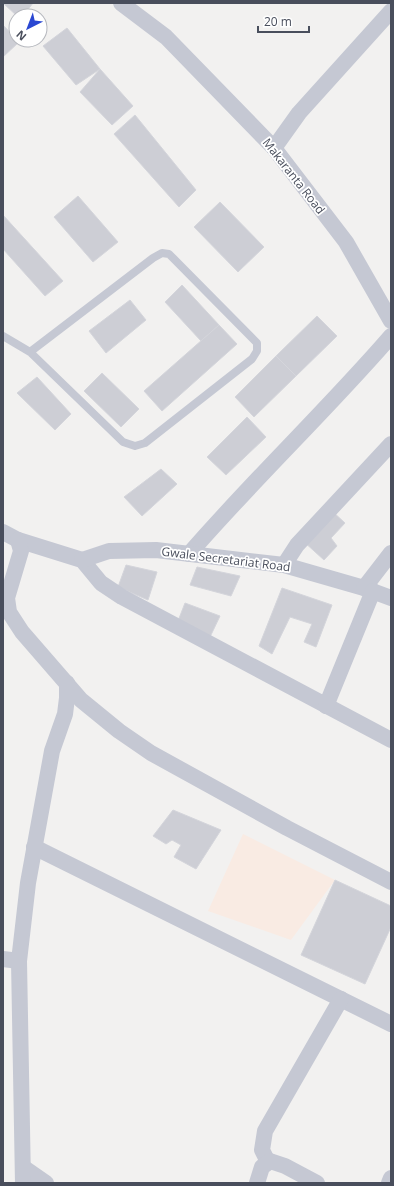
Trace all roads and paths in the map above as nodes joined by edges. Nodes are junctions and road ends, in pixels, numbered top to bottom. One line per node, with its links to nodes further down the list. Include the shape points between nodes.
1 (121, 3): 3 (street, Makaranta Road, via 166,37)
2 (391, 11): 3 (street, via 299,113)
3 (274, 148): 4 (street, Makaranta Road, via 346,242)
4 (391, 321)
5 (3, 336): 7 (lane)
6 (391, 336): 12 (street, via 329,405 238,498)
7 (30, 352): 7 (lane, via 162,253 168,254 257,343 257,351 252,359 145,443 135,446 123,442)
8 (391, 444): 14 (street, via 297,544)
9 (3, 532): 10 (street)
10 (18, 540): 13 (street); 15 (street, via 21,551)
11 (391, 553): 16 (street)
12 (189, 554): 13 (street, Gwale Secretariat Road, via 156,550 109,551); 14 (street, Gwale Secretariat Road)
13 (82, 560): 19 (street, via 101,584 122,597)
14 (284, 565): 16 (street, Gwale Secretariat Road)
15 (8, 582): 18 (street, via 6,598 12,617)
16 (369, 589): 17 (street, Gwale Secretariat Road); 19 (street)
17 (391, 598)
18 (67, 683): 21 (street, via 65,714 52,751); 22 (street, via 97,714 150,753)
19 (326, 706): 20 (street)
20 (391, 740)
21 (34, 847): 24 (street); 25 (street)
22 (391, 882)
23 (3, 959): 24 (street)
24 (19, 961): 28 (street)
25 (341, 999): 26 (street); 27 (street, via 265,1131 262,1150)
26 (391, 1024)
27 (268, 1162): 31 (street, via 262,1167); 32 (street, via 275,1161)
28 (23, 1175): 30 (street)
29 (391, 1178): 33 (street)
30 (46, 1183)
31 (257, 1183)
32 (318, 1183)
33 (389, 1183)

